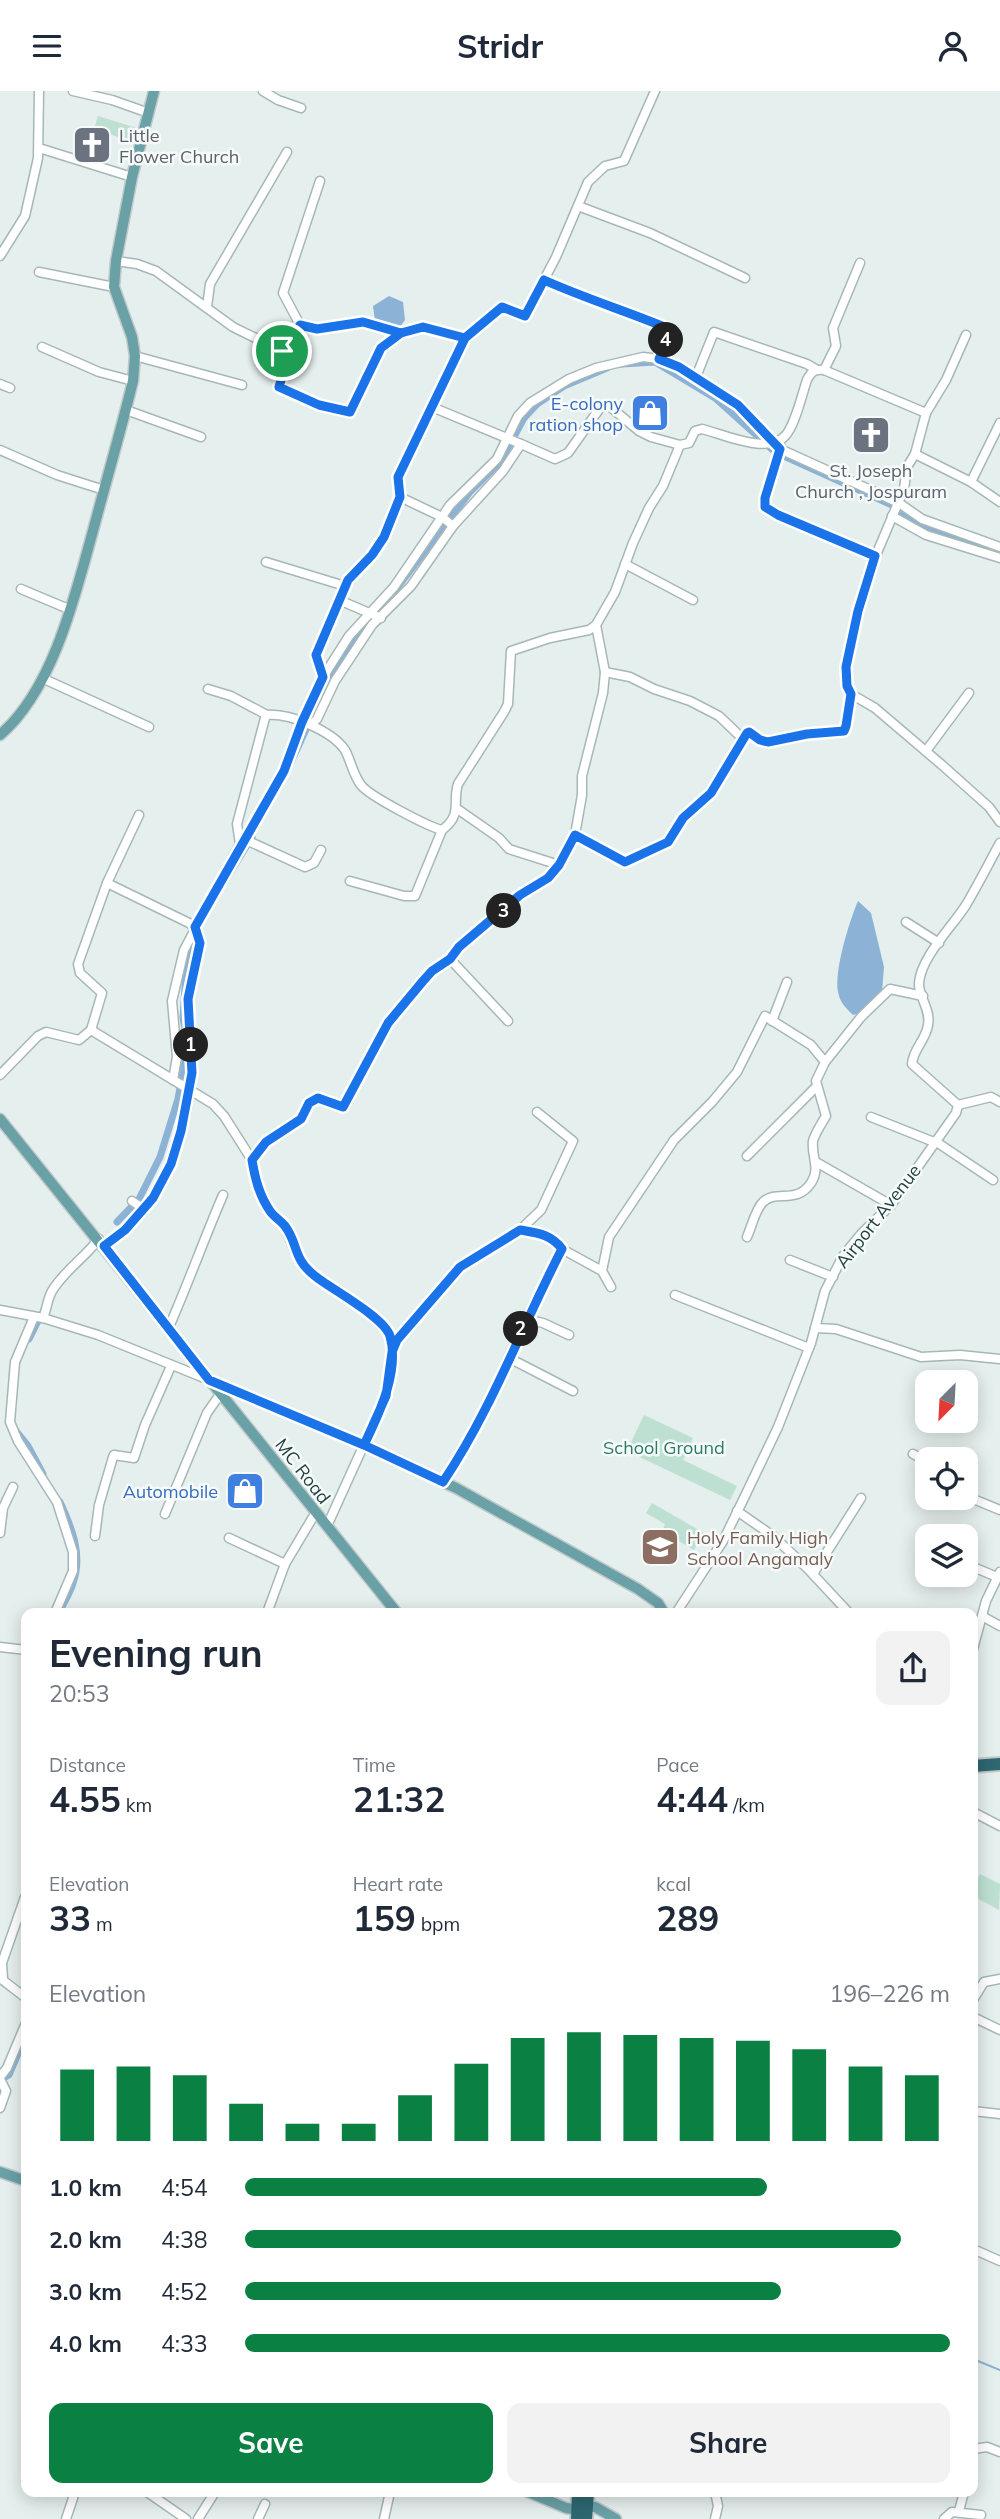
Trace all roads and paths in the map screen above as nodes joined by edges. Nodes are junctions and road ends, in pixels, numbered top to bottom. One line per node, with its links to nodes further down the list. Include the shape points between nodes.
1 (39, 91): 8 (street)
2 (73, 91): 7 (street)
3 (154, 91): 7 (main road)
4 (263, 91): 6 (street)
5 (655, 91): 12 (street, via 624,161 605,166 589,183)
6 (301, 108)
7 (149, 113): 10 (main road)
8 (39, 148): 10 (street); 13 (street, via 25,216)
9 (287, 152): 20 (street, via 210,283)
10 (132, 177): 14 (main road)
11 (320, 181): 21 (street, via 283,293)
12 (578, 206): 17 (street, via 650,233); 18 (street)
13 (0, 256)
14 (116, 261): 19 (main road); 20 (street, via 156,271)
15 (860, 263): 29 (street, via 833,328 836,346)
16 (39, 272): 19 (street)
17 (745, 278)
18 (544, 280): 24 (street, via 525,316 502,307); 28 (street, via 667,328)
19 (114, 287): 27 (main road)
20 (206, 307): 26 (street, via 233,327)
21 (300, 325): 22 (street, via 317,329 363,322); 26 (street)
22 (401, 333): 24 (street, via 423,327); 26 (street, via 381,348 350,412 319,405 279,387 287,359)
23 (966, 335): 37 (street)
24 (465, 338): 35 (street)
25 (41, 347): 31 (street)
26 (282, 351)
27 (135, 356): 31 (main road); 33 (street)
28 (659, 359): 30 (street); 40 (street, via 612,362 569,379 530,403)
29 (820, 370): 30 (street, via 714,332); 37 (street); 43 (street, via 810,373 790,429)
30 (696, 377): 43 (street, via 738,405)
31 (133, 381): 36 (main road)
32 (0, 383): 34 (street)
33 (242, 385)
34 (10, 388)
35 (432, 407): 40 (street); 48 (street, via 398,477)
36 (126, 410): 39 (street); 47 (main road)
37 (926, 413): 45 (street)
38 (1000, 423): 46 (street)
39 (201, 437)
40 (508, 439): 41 (street); 52 (street, via 497,459)
41 (521, 444): 42 (street, via 555,459 565,456 600,408 608,405 639,431); 53 (street)
42 (680, 445): 43 (street, via 689,443 695,431 702,429); 58 (street)
43 (775, 446): 50 (street); 55 (street, via 765,507)
44 (0, 450): 47 (street)
45 (915, 454): 46 (street); 50 (street)
46 (971, 482): 49 (street)
47 (104, 491): 63 (main road)
48 (400, 497): 52 (street); 59 (street, via 384,537)
49 (1000, 502)
50 (898, 504): 51 (street); 54 (street, via 922,519)
51 (893, 515): 55 (street); 56 (street, via 926,535)
52 (442, 517): 53 (street); 64 (street, via 394,587)
53 (453, 526): 65 (street, via 411,586)
54 (1000, 547)
55 (875, 556): 72 (street, via 846,667)
56 (1000, 558)
57 (266, 562): 59 (street)
58 (625, 564): 62 (street); 66 (street)
59 (345, 586): 61 (street)
60 (21, 589): 63 (street)
61 (339, 600): 64 (street); 68 (street, via 316,655)
62 (693, 600)
63 (71, 610): 69 (main road)
64 (368, 613): 65 (street); 68 (street)
65 (381, 618): 74 (street, via 358,644 317,719)
66 (596, 625): 67 (street); 79 (street, via 511,651 508,703 458,783)
67 (606, 673): 77 (street, via 630,677 691,701 719,716); 83 (street, via 582,776)
68 (323, 677): 74 (street)
69 (42, 678): 75 (street); 76 (main road, via 22,711)
70 (208, 689): 73 (street)
71 (969, 693): 78 (street)
72 (851, 694): 77 (street, via 846,726 840,732 768,742 749,732); 78 (street)
73 (267, 715): 74 (street); 84 (street, via 237,824)
74 (307, 723): 82 (street, via 344,748 361,786); 84 (street)
75 (149, 727)
76 (0, 734)
77 (743, 739): 83 (street, via 711,793 683,818 662,846 625,862)
78 (926, 751): 81 (street)
79 (456, 808): 82 (street, via 452,823); 87 (street, via 509,849)
80 (139, 815): 89 (street)
81 (1000, 822)
82 (443, 830): 88 (street, via 415,896)
83 (575, 835): 87 (street)
84 (243, 842): 86 (street, via 305,867 314,863); 91 (street)
85 (1000, 843): 92 (street)
86 (321, 850)
87 (559, 865): 93 (street)
88 (350, 881)
89 (107, 883): 91 (street); 98 (street, via 78,964 80,973 102,993)
90 (906, 922): 92 (street)
91 (195, 930): 101 (street, via 184,950 174,988); 103 (street, via 200,943 188,999)
92 (939, 943): 95 (street, via 918,985)
93 (450, 959): 96 (street); 111 (street, via 432,971 388,1023 343,1107 318,1098 309,1103 301,1119 266,1142)
94 (787, 982): 97 (street)
95 (923, 996): 99 (street, via 890,989); 105 (street, via 929,1023 912,1064)
96 (508, 1020)
97 (772, 1021): 99 (street, via 811,1045); 123 (street, via 765,1016 737,1072 674,1140 653,1170 609,1237)
98 (91, 1030): 100 (street, via 79,1040 46,1032); 101 (street)
99 (825, 1062): 102 (street)
100 (0, 1075)
101 (174, 1081): 103 (street)
102 (817, 1086): 110 (street); 112 (street, via 826,1116 813,1141)
103 (189, 1089): 111 (street, via 224,1116); 117 (street, via 171,1164)
104 (1000, 1102): 105 (street, via 991,1097)
105 (958, 1105): 109 (street, Airport Avenue, via 957,1113)
106 (537, 1112): 118 (street, via 573,1141 541,1210)
107 (871, 1117): 109 (street)
108 (0, 1119): 120 (main road, MC Road)
109 (934, 1142): 113 (street); 116 (street, Airport Avenue)
110 (747, 1156)
111 (252, 1160): 134 (street, via 260,1192 285,1227 299,1260 389,1333)
112 (816, 1162): 116 (street); 119 (street, via 816,1175 803,1192 769,1197 761,1204)
113 (993, 1181)
114 (223, 1195): 130 (street)
115 (132, 1201): 117 (street)
116 (891, 1205): 124 (street, Airport Avenue, via 861,1234)
117 (144, 1209): 120 (street, via 125,1230)
118 (520, 1230): 121 (street, via 550,1237); 134 (street, via 460,1267 397,1340)
119 (747, 1237)
120 (101, 1243): 128 (street, via 63,1276); 130 (main road, MC Road)
121 (562, 1249): 123 (street); 129 (street)
122 (790, 1260): 124 (street)
123 (602, 1271): 125 (street)
124 (833, 1277): 131 (street, Airport Avenue)
125 (611, 1287)
126 (675, 1295): 133 (street)
127 (0, 1310): 128 (street)
128 (42, 1313): 137 (street); 158 (street, via 15,1362 10,1422 57,1502 73,1552 73,1571)
129 (526, 1319): 132 (street); 135 (street)
130 (169, 1327): 138 (main road, MC Road)
131 (815, 1328): 133 (street, Airport Avenue); 136 (street, via 836,1329 921,1357)
132 (569, 1335)
133 (809, 1348): 147 (street, Airport Avenue, via 778,1427)
134 (392, 1352): 141 (street, via 386,1396)
135 (509, 1359): 139 (street); 142 (street, via 469,1443)
136 (1000, 1359)
137 (171, 1366): 138 (street); 152 (street, via 134,1458 113,1457)
138 (209, 1380): 140 (main road, MC Road); 141 (main road)
139 (573, 1391)
140 (221, 1393): 148 (main road, MC Road); 149 (street, via 207,1413)
141 (364, 1445): 142 (main road); 150 (street)
142 (443, 1482): 161 (main road, via 638,1589)
143 (13, 1486): 151 (street, via 3,1508)
144 (861, 1497): 156 (street)
145 (978, 1501): 146 (street)
146 (1000, 1510)
147 (737, 1511): 156 (street, via 773,1536); 162 (street, Airport Avenue)
148 (316, 1512): 150 (main road, MC Road); 154 (street)
149 (165, 1514)
150 (327, 1526): 160 (main road, MC Road)
151 (0, 1533)
152 (95, 1536)
153 (229, 1538): 154 (street)
154 (285, 1564): 159 (street)
155 (978, 1568): 157 (street)
156 (813, 1574): 163 (street)
157 (999, 1574): 164 (street)
158 (57, 1608)
159 (269, 1608)
160 (393, 1608)
161 (661, 1608)
162 (679, 1608)
163 (844, 1608)
164 (982, 1616): 165 (street); 166 (street)
165 (1000, 1626)
166 (978, 1631)
167 (0, 1647): 168 (street)
168 (21, 1649)
169 (1000, 1764): 170 (highway)
170 (978, 1766)
171 (1000, 1772): 172 (highway)
172 (978, 1773)
173 (978, 1815): 174 (street)
174 (1000, 1826)
175 (21, 1908): 176 (street, via 2,1963)
176 (2, 1978): 179 (street)
177 (1000, 1979): 178 (street, via 984,1982)
178 (978, 1992)
179 (21, 1994)
180 (978, 2019): 181 (street)
181 (1000, 2030)
182 (21, 2035): 183 (street)
183 (0, 2078): 184 (street, via 6,2091)
184 (0, 2108)
185 (978, 2112): 186 (street)
186 (1000, 2114)
187 (0, 2172): 188 (main road)
188 (21, 2179)
189 (978, 2251): 190 (street)
190 (1000, 2261)
191 (978, 2448): 192 (street)
192 (1000, 2452)
193 (73, 2497): 206 (street)
194 (153, 2497): 205 (street)
195 (212, 2497): 207 (street)
196 (389, 2497): 209 (street)
197 (538, 2497): 203 (main road)
198 (587, 2497): 203 (highway)
199 (716, 2497): 211 (street)
200 (963, 2497): 202 (street)
201 (265, 2504): 208 (street)
202 (959, 2511): 204 (street); 212 (street)
203 (582, 2514): 210 (main road, via 595,2507)
204 (981, 2515)
205 (182, 2518)
206 (66, 2519)
207 (198, 2519)
208 (258, 2519)
209 (384, 2519)
210 (616, 2519)
211 (715, 2519)
212 (944, 2519)

